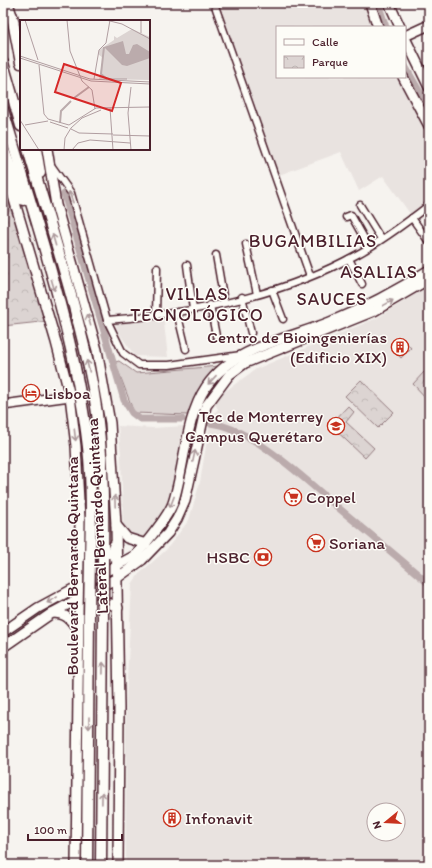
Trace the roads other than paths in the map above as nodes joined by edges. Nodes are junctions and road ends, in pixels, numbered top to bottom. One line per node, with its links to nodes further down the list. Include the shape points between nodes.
1 (8, 3): 5 (street)
2 (214, 3): 41 (street)
3 (370, 3): 7 (street)
4 (389, 3): 8 (street)
5 (12, 16): 11 (street); 12 (main road)
6 (429, 25): 9 (street)
7 (378, 26)
8 (400, 26)
9 (406, 36)
10 (406, 39): 15 (street)
11 (20, 44)
12 (20, 58)
13 (3, 63): 17 (main road)
14 (403, 78): 18 (street)
15 (429, 86)
16 (3, 110): 27 (main road, Boulevard Bernardo Quintana)
17 (20, 122)
18 (429, 126)
19 (3, 148): 27 (main road)
20 (28, 150): 26 (main road, Boulevard Bernardo Quintana)
21 (36, 150): 26 (main road)
22 (47, 150): 24 (street, Lateral Bernardo Quintana)
23 (3, 162): 27 (street, Lateral Bernardo Quintana)
24 (50, 162): 53 (street, one-way to 24, via 71,193); 60 (street, Lateral Bernardo Quintana, one-way to 24, via 114,465 105,385 56,206)
25 (3, 181): 27 (street)
26 (41, 187): 77 (main road, Boulevard Bernardo Quintana, one-way to 26, bridge, via 104,501 102,456 89,368)
27 (21, 202): 58 (street, Lateral Bernardo Quintana); 76 (main road, Boulevard Bernardo Quintana, one-way to 76, bridge, via 44,250 62,315 75,370 88,448 91,508)
28 (360, 205): 32 (street)
29 (429, 206): 31 (street)
30 (346, 217): 35 (street, via 351,215)
31 (412, 218): 32 (street); 33 (street)
32 (382, 239): 35 (street)
33 (429, 242)
34 (246, 244): 45 (street)
35 (369, 247): 37 (street)
36 (216, 255): 47 (street)
37 (349, 259): 41 (street); 43 (street)
38 (187, 265): 49 (street)
39 (156, 268): 51 (street)
40 (429, 270): 57 (street, via 359,309)
41 (310, 276): 44 (street)
42 (429, 279): 63 (street, one-way to 42, via 168,533 177,519 185,501 206,406 229,375 245,363 374,311)
43 (362, 284)
44 (272, 290): 45 (street); 52 (street)
45 (257, 294): 46 (street)
46 (242, 297): 47 (street); 54 (street)
47 (224, 302): 48 (street)
48 (210, 305): 49 (street); 55 (street)
49 (193, 309): 50 (street)
50 (177, 312): 51 (street); 56 (street)
51 (156, 316): 53 (street)
52 (283, 319)
53 (107, 320): 57 (street, via 123,353 139,365 169,365)
54 (251, 333)
55 (216, 336)
56 (186, 349)
57 (241, 355): 62 (street, one-way to 62, via 222,369 196,404 172,504)
58 (70, 396): 59 (street); 65 (street, Lateral Bernardo Quintana, one-way to 65, via 77,454)
59 (3, 405)
60 (116, 524): 61 (street, Lateral Bernardo Quintana); 62 (street, via 127,538)
61 (116, 540): 64 (street, Lateral Bernardo Quintana); 65 (street, via 108,560 90,570)
62 (146, 544): 63 (street)
63 (138, 558): 64 (street); 66 (street)
64 (116, 565): 66 (street, Lateral Bernardo Quintana); 67 (street)
65 (79, 567): 67 (street, Lateral Bernardo Quintana)
66 (117, 578): 68 (street); 69 (street, Lateral Bernardo Quintana)
67 (79, 584): 68 (street, Lateral Bernardo Quintana); 73 (street, one-way to 73)
68 (79, 597): 70 (street); 71 (street, Lateral Bernardo Quintana)
69 (118, 608): 71 (street, via 111,603 95,603 83,609); 78 (street, Lateral Bernardo Quintana)
70 (52, 613): 72 (street, via 66,615); 74 (street)
71 (78, 615): 72 (street, Lateral Bernardo Quintana)
72 (77, 629): 75 (street, Lateral Bernardo Quintana)
73 (3, 632)
74 (3, 647)
75 (76, 865)
76 (87, 865)
77 (101, 865)
78 (118, 865)

